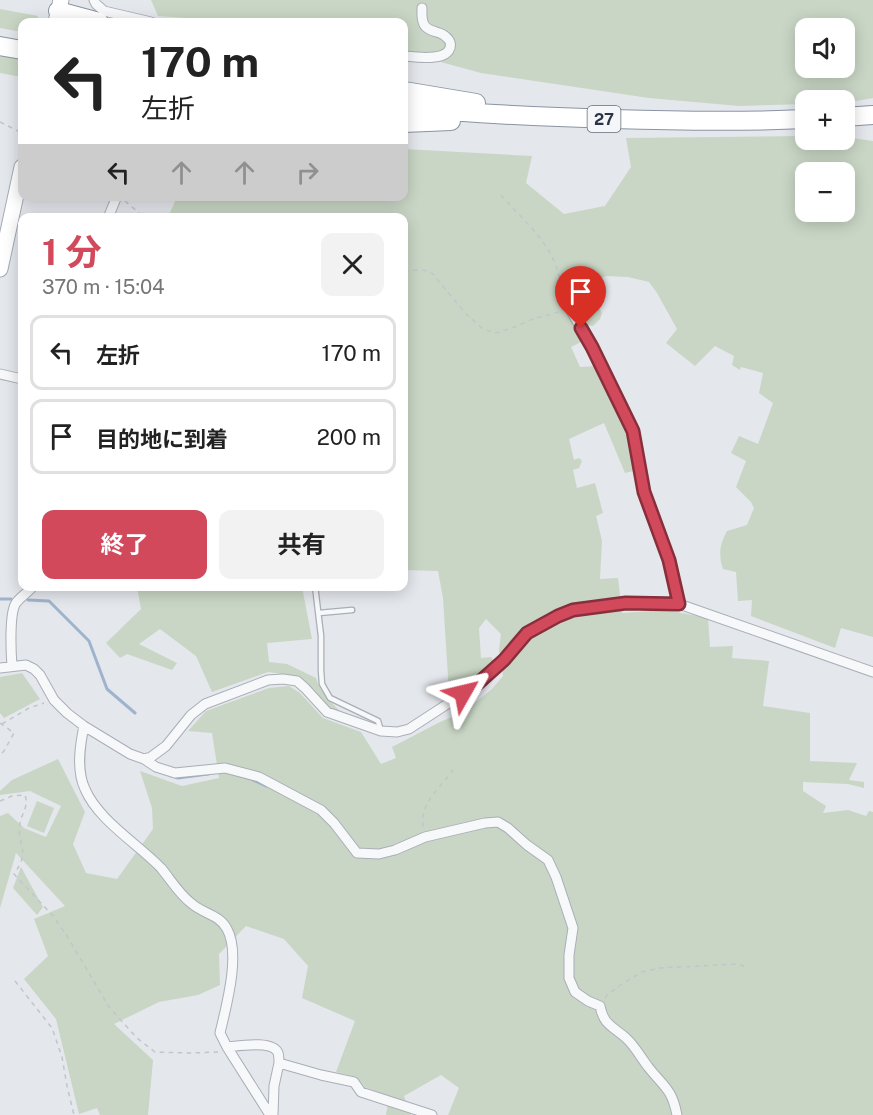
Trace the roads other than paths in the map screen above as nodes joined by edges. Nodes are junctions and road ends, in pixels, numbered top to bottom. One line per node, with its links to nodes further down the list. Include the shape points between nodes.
1 (94, 0): 5 (street, via 105,11)
2 (422, 8): 10 (street, via 425,26 444,35 451,46 444,55)
3 (58, 11): 4 (highway)
4 (84, 18)
5 (134, 18)
6 (0, 37): 7 (highway)
7 (18, 39)
8 (0, 46): 9 (highway)
9 (18, 49)
10 (408, 56)
11 (408, 93): 15 (highway)
12 (408, 107): 15 (highway, 27)
13 (873, 116): 14 (highway)
14 (855, 117)
15 (570, 118): 16 (highway, 27); 17 (highway)
16 (795, 119)
17 (408, 123)
18 (18, 185): 19 (main road)
19 (0, 268)
20 (570, 309): 25 (street, via 633,431 644,492 669,560)
21 (0, 374): 22 (street)
22 (18, 378)
23 (28, 591): 28 (street, via 15,603)
24 (316, 591): 27 (lane)
25 (679, 604): 30 (street); 32 (street, via 626,603 573,610 558,616 527,633 475,686 409,729)
26 (352, 610): 27 (lane)
27 (319, 613): 32 (lane, via 322,684 330,698 378,721)
28 (12, 666): 29 (street); 31 (street, via 34,669 54,700)
29 (0, 668)
30 (873, 672)
31 (84, 726): 33 (street); 34 (street, via 80,767 84,788 95,807 161,869 192,905 218,918 228,930 233,965 220,1033)
32 (381, 731): 33 (street, via 327,712 297,681 268,680 204,704 190,715 166,746)
33 (144, 759): 38 (street, via 175,773 225,768 259,777 321,810 357,853 379,854 425,837 485,823 498,822 508,828 548,860 556,877 573,928 569,978 575,992 600,1006 610,1026 625,1037 669,1090)
34 (227, 1047): 35 (street, via 259,1044 274,1048); 36 (street)
35 (279, 1063): 36 (street); 37 (street, via 354,1082 361,1092)
36 (271, 1115)
37 (432, 1115)
38 (677, 1115)

